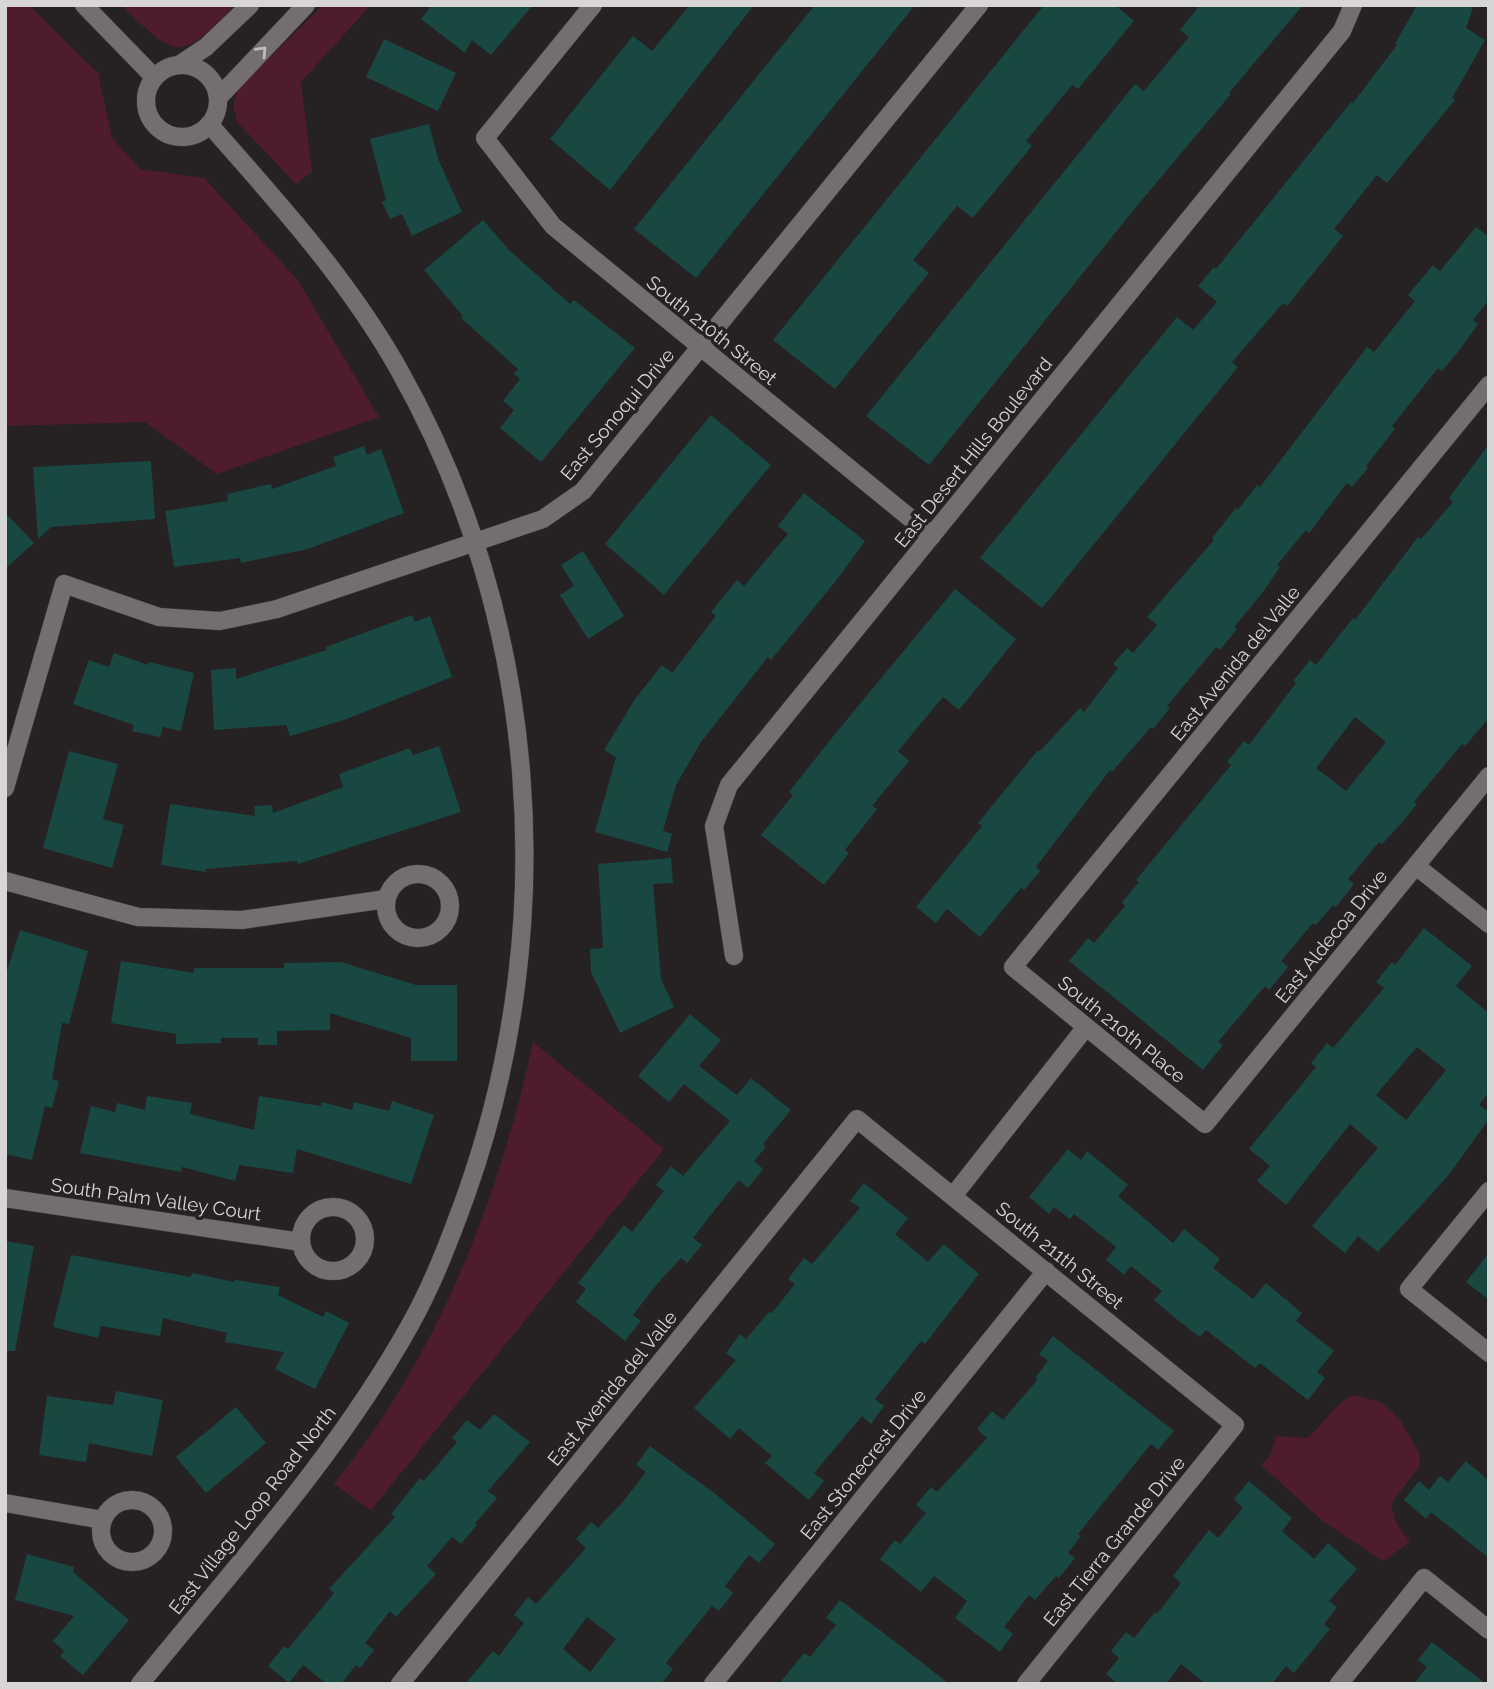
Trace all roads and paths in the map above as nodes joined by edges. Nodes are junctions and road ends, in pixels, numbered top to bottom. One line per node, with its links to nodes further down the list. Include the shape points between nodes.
1 (84, 5): 8 (street)
2 (250, 5): 7 (street, via 206,47)
3 (306, 5): 9 (street, one-way to 3)
4 (593, 5): 11 (street, South 210th Street, via 485,138 553,226)
5 (979, 5): 11 (street, East Sonoqui Drive)
6 (1353, 5): 13 (street, East Desert Hills Boulevard, via 1342,31)
7 (178, 65): 8 (street); 9 (street, via 190,65 209,77)
8 (155, 77): 10 (street, via 145,97 146,109 158,128 167,134 190,136)
9 (218, 98): 10 (street)
10 (209, 124): 14 (street, East Village Loop Road North, via 338,276 397,368 443,458)
11 (700, 346): 13 (street, South 210th Street); 14 (street, East Sonoqui Drive, via 583,491 543,519)
12 (1489, 385): 22 (street, East Avenida del Valle)
13 (932, 536): 21 (street, East Desert Hills Boulevard, via 729,785 715,826)
14 (476, 543): 16 (street, East Sonoqui Drive, via 277,609 220,621 159,617 64,584); 36 (street, East Village Loop Road North, via 506,653 522,776 526,883 518,978 501,1079 477,1164 449,1242 411,1322 343,1434)
15 (1489, 776): 17 (street, East Aldecoa Drive)
16 (5, 788)
17 (1416, 866): 20 (street); 25 (street, East Aldecoa Drive)
18 (5, 881): 19 (street, via 138,917 242,920)
19 (386, 900)
20 (1489, 924)
21 (734, 956)
22 (1013, 967): 23 (street, South 210th Place)
23 (1086, 1027): 25 (street, South 210th Place); 27 (street)
24 (857, 1119): 27 (street, South 211th Street); 37 (street, East Avenida del Valle)
25 (1205, 1124)
26 (1489, 1191): 31 (street, via 1409,1289)
27 (953, 1196): 30 (street, South 211th Street)
28 (5, 1198): 29 (street, South Palm Valley Court)
29 (301, 1242)
30 (1046, 1271): 32 (street, South 211th Street); 38 (street, East Stonecrest Drive)
31 (1489, 1353)
32 (1235, 1425): 39 (street, East Tierra Grande Drive)
33 (5, 1503): 34 (street)
34 (103, 1520)
35 (1489, 1630): 40 (street, via 1424,1578)
36 (140, 1684)
37 (400, 1684)
38 (713, 1684)
39 (1026, 1684)
40 (1339, 1684)

